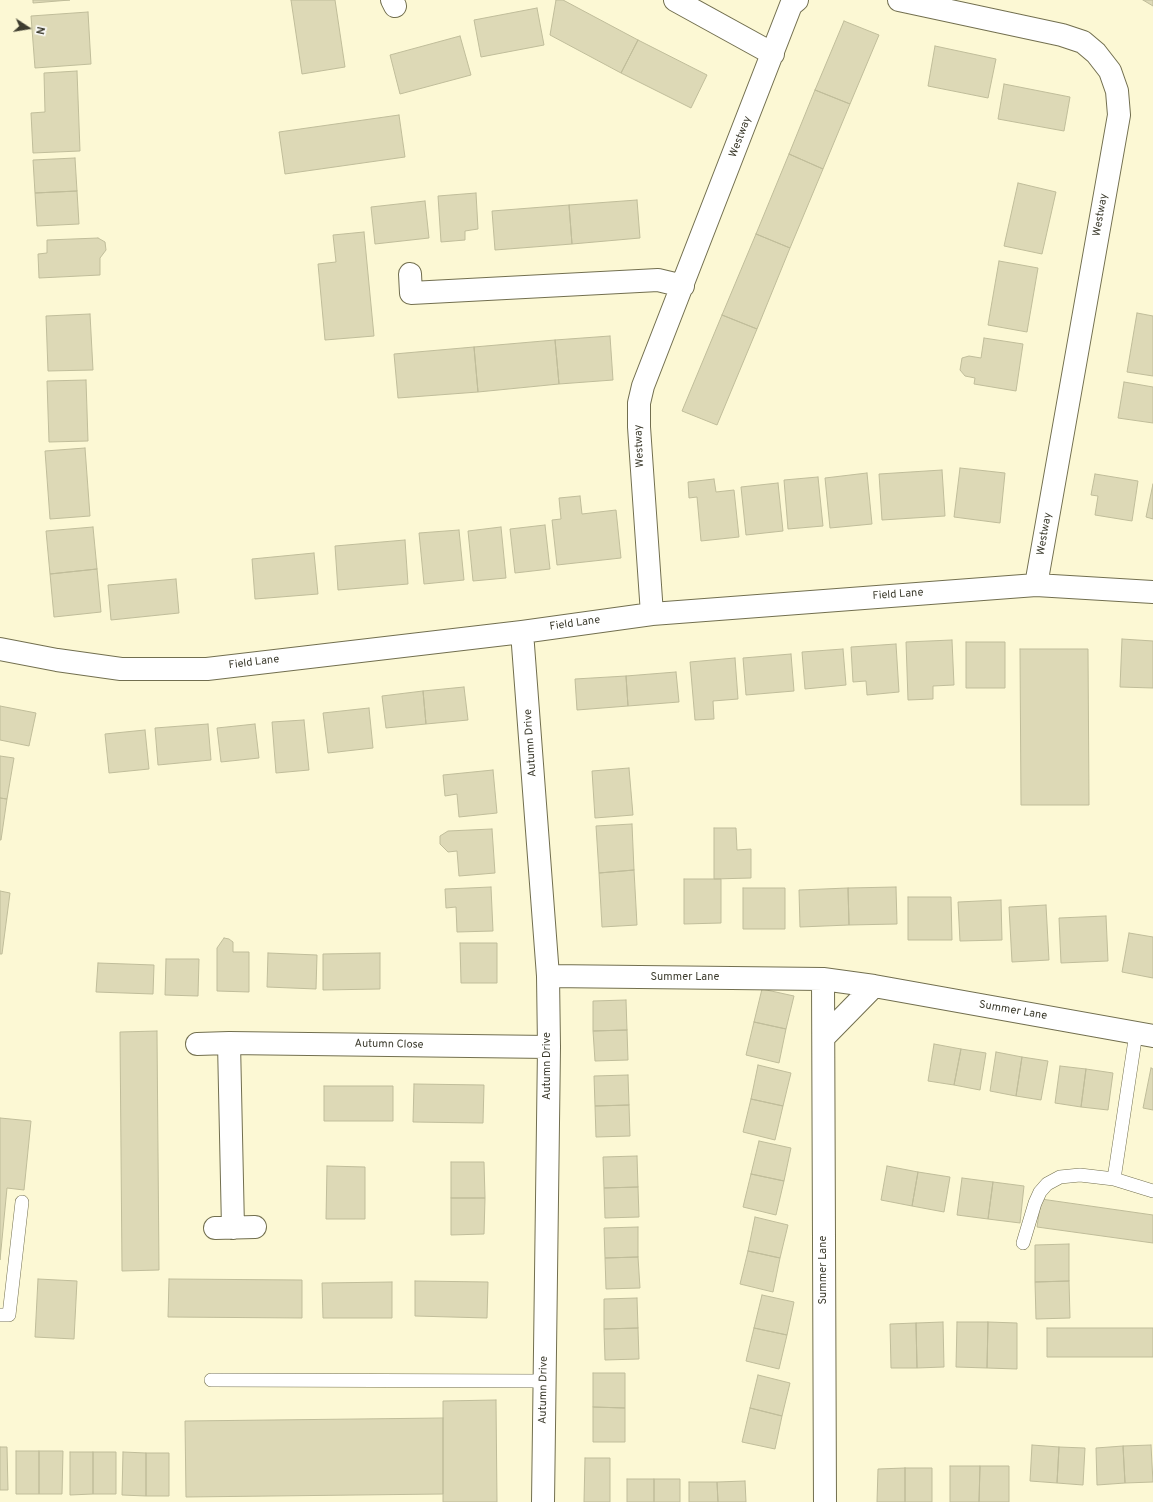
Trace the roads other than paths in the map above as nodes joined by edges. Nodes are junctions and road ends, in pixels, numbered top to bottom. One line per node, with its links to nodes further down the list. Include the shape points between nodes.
1 (675, 0): 4 (street)
2 (797, 0): 4 (street, Westway, via 791,5)
3 (900, 0): 7 (street, Westway, via 1062,35 1083,42 1096,53 1110,71 1117,91 1119,115)
4 (773, 54): 6 (street, Westway)
5 (410, 274): 6 (street, via 411,293 658,280)
6 (683, 286): 9 (street, Westway, via 643,386 639,403)
7 (1036, 585): 8 (street, Field Lane); 9 (street, Field Lane)
8 (1153, 592)
9 (652, 614): 10 (street, Field Lane)
10 (522, 632): 11 (street, Field Lane, via 207,669 121,669); 12 (street, Autumn Drive)
11 (0, 649)
12 (548, 976): 13 (street, Summer Lane); 19 (street, Autumn Drive)
13 (822, 979): 14 (street, Summer Lane); 16 (street, Summer Lane)
14 (874, 986): 15 (street, Summer Lane); 16 (street)
15 (1144, 1034): 20 (lane)
16 (824, 1037): 29 (street, Summer Lane)
17 (229, 1043): 18 (street, Autumn Close); 19 (street, Autumn Close); 23 (street, via 224,1228)
18 (197, 1044)
19 (549, 1047): 27 (street, Autumn Drive)
20 (1114, 1179): 21 (lane); 24 (lane, via 1080,1175 1060,1177 1048,1184 1040,1192 1035,1203)
21 (1153, 1191)
22 (22, 1202): 25 (lane, via 9,1315)
23 (255, 1227)
24 (1023, 1242)
25 (0, 1315)
26 (211, 1380): 27 (lane)
27 (544, 1381): 28 (street, Autumn Drive)
28 (543, 1502)
29 (825, 1502)

